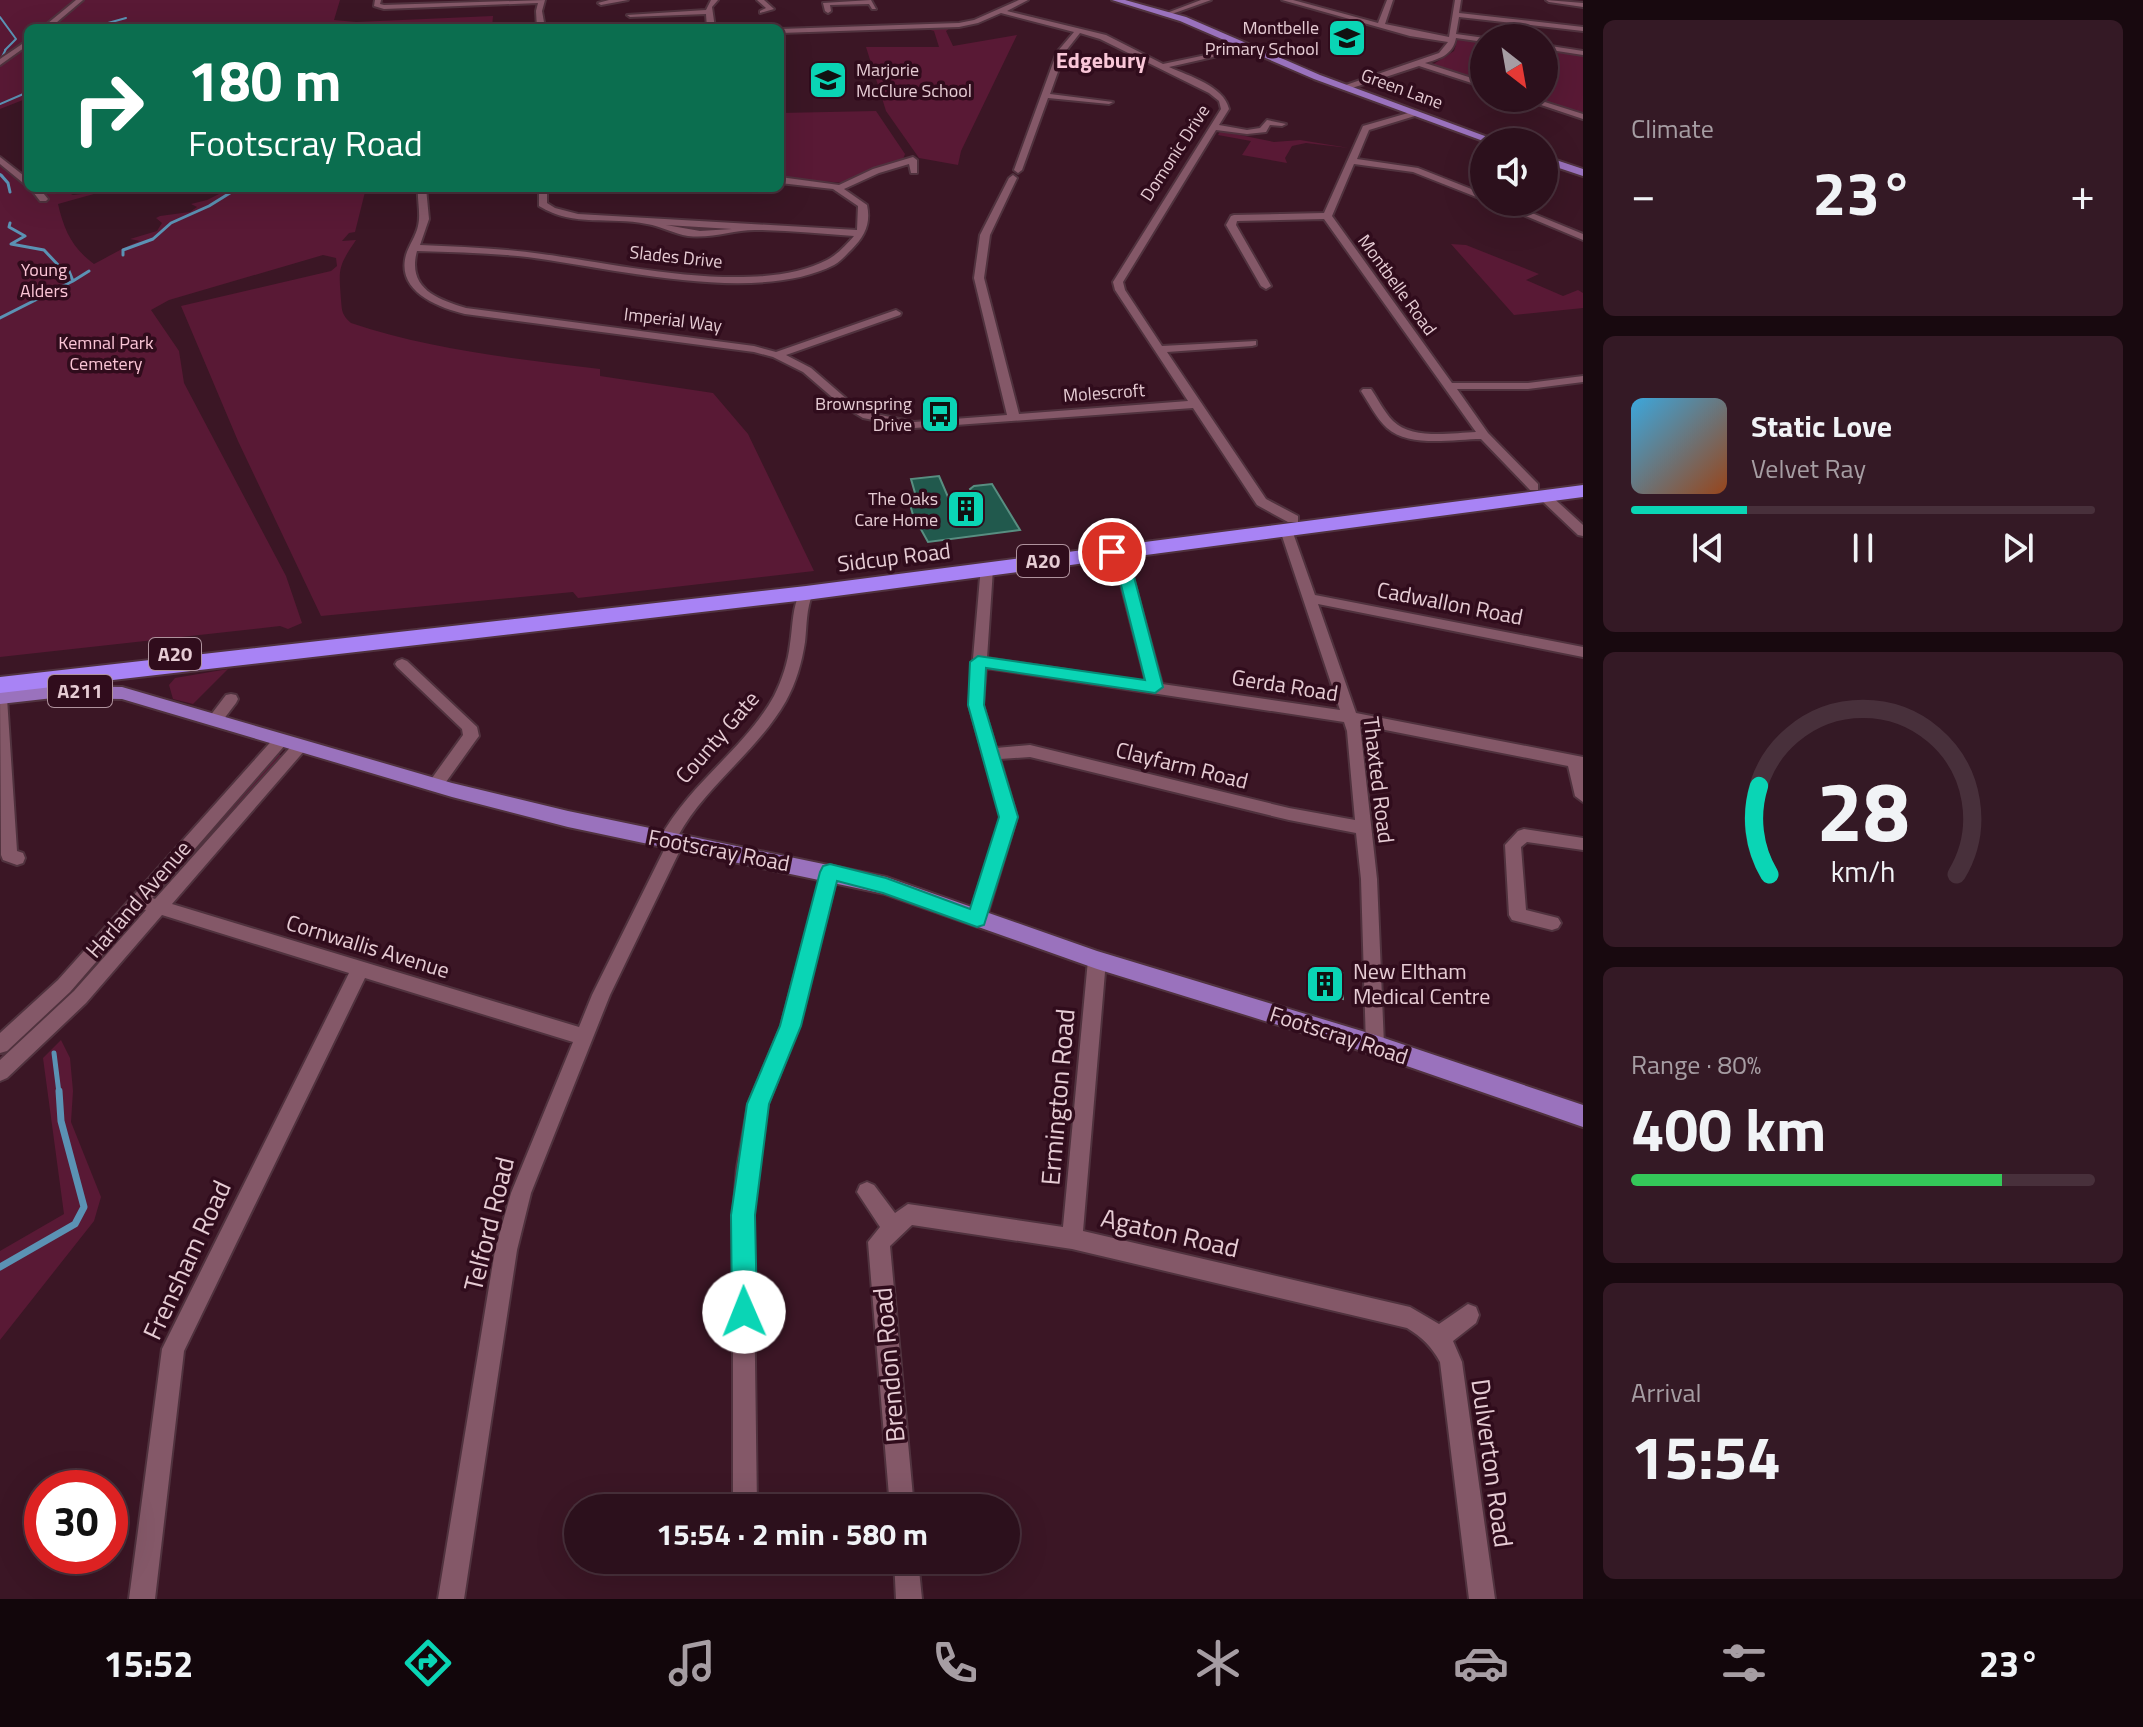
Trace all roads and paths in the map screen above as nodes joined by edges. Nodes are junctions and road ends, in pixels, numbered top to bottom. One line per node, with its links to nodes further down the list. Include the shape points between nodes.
1 (80, 0): 27 (street)
2 (378, 0): 15 (street, via 379,6)
3 (542, 0): 15 (street); 28 (street)
4 (625, 0): 17 (street)
5 (715, 0): 22 (street)
6 (760, 0): 23 (street, via 771,9)
7 (1025, 0): 21 (street)
8 (1116, 0): 25 (main road, Green Lane)
9 (1208, 0): 25 (street)
10 (1285, 0): 16 (street)
11 (1390, 0): 30 (street)
12 (1458, 0): 26 (street)
13 (1549, 0): 18 (street)
14 (848, 1): 19 (street, via 871,2); 20 (street, via 826,3)
15 (458, 2)
16 (1300, 2): 30 (street)
17 (601, 3)
18 (1583, 5)
19 (874, 8)
20 (828, 11)
21 (1001, 11): 32 (street, Domonic Drive); 33 (street, via 953,26)
22 (709, 12): 24 (street); 29 (street)
23 (762, 12)
24 (632, 13)
25 (1167, 14): 37 (main road, Green Lane)
26 (1456, 15): 31 (street); 34 (street)
27 (51, 24)
28 (541, 24)
29 (710, 24)
30 (1381, 25): 34 (street)
31 (1583, 29)
32 (1079, 30): 42 (street, Domonic Drive); 45 (street, via 1061,52)
33 (784, 31)
34 (1453, 38): 35 (street); 41 (street, via 1442,55)
35 (1470, 39)
36 (24, 45): 40 (street)
37 (1249, 48): 42 (street); 44 (main road, Green Lane)
38 (1558, 49): 39 (street)
39 (1583, 53)
40 (0, 63)
41 (1422, 65): 43 (street); 44 (street)
42 (1162, 66): 53 (street, Domonic Drive, via 1223,100 1225,109)
43 (1470, 80)
44 (1346, 88): 48 (main road, Green Lane)
45 (1047, 96): 46 (street); 82 (street, via 985,235 979,278)
46 (1109, 102)
47 (1558, 109): 49 (street)
48 (1415, 113): 54 (main road, Green Lane); 56 (street, via 1369,125)
49 (1583, 117)
50 (1252, 119): 51 (street)
51 (1267, 122): 52 (street); 53 (street, via 1255,132)
52 (1282, 124)
53 (1214, 127): 76 (street, Domonic Drive, via 1118,282)
54 (1470, 133)
55 (0, 160): 61 (street)
56 (1352, 161): 66 (street, via 1415,170); 68 (street)
57 (1558, 164): 59 (main road)
58 (914, 171): 62 (street, via 913,160)
59 (1583, 173)
60 (784, 180): 62 (street)
61 (24, 181)
62 (838, 189): 70 (street, via 862,205)
63 (37, 192): 67 (street)
64 (422, 192): 72 (street, Imperial Way, via 424,221)
65 (543, 192): 70 (street, via 542,204 554,211 650,221 672,232 721,235 751,227)
66 (1470, 192)
67 (43, 199)
68 (1327, 216): 73 (street, via 1234,218 1231,225 1252,271); 79 (street, Montbelle Road)
69 (1531, 216): 71 (street)
70 (860, 233): 72 (street, Slades Drive, via 846,254 830,265 758,280 523,254)
71 (1583, 237)
72 (414, 248): 77 (street, Imperial Way, via 409,265 414,283 451,307)
73 (1266, 286)
74 (896, 313): 77 (street)
75 (1252, 343): 76 (street)
76 (1161, 349): 81 (street, Domonic Drive)
77 (777, 355): 82 (street, Imperial Way, via 816,376 857,411 884,421 914,425)
78 (1583, 379): 79 (street, via 1528,386)
79 (1448, 386): 83 (street, Montbelle Road)
80 (1367, 391): 83 (street, via 1400,431)
81 (1197, 404): 82 (street, Molescroft); 87 (street, Domonic Drive, via 1261,502)
82 (1014, 418)
83 (1484, 435): 85 (street, Montbelle Road)
84 (1583, 480): 85 (highway, Sidcup Road / A20)
85 (1534, 487): 86 (highway, Sidcup Road / A20); 87 (highway, Sidcup Road / A20); 88 (street, Montbelle Road)
86 (1583, 491)
87 (1290, 524): 89 (highway, Sidcup Road / A20); 91 (street, Thaxted Road); 96 (highway, Sidcup Road / A20)
88 (1583, 532)
89 (1112, 552): 90 (highway, Sidcup Road / A20); 98 (street, via 1126,577)
90 (986, 569): 92 (highway, Sidcup Road / A20); 94 (street)
91 (1309, 598): 93 (street, Cadwallon Road); 101 (street, Thaxted Road)
92 (802, 602): 97 (highway, Sidcup Road / A20, via 780,596); 109 (street, County Gate, via 795,655 780,697 691,799)
93 (1583, 652)
94 (978, 662): 98 (street, Gerda Road); 104 (street, via 976,705)
95 (402, 664): 106 (street, via 469,725 471,736)
96 (0, 673)
97 (0, 685)
98 (1155, 687): 101 (street, Gerda Road)
99 (0, 698): 102 (main road, Footscray Road / A211, via 122,693); 111 (street, via 9,855)
100 (231, 699): 102 (street)
101 (1351, 718): 105 (street, Gerda Road); 108 (street, Thaxted Road)
102 (215, 720): 103 (main road, Footscray Road / A211)
103 (290, 743): 106 (main road, Footscray Road / A211); 113 (street, Harland Avenue); 114 (street, Harland Avenue)
104 (990, 754): 108 (street, Clayfarm Road, via 1030,751); 115 (street, via 1009,817)
105 (1579, 762): 107 (street)
106 (435, 785): 109 (main road, Footscray Road / A211)
107 (1583, 796)
108 (1363, 828): 121 (street, Thaxted Road)
109 (672, 841): 112 (main road, Footscray Road / A211); 119 (street, Telford Road)
110 (1583, 844): 116 (street, via 1535,834 1524,835 1513,845 1518,915)
111 (17, 858)
112 (830, 872): 115 (main road, Footscray Road / A211); 129 (street, via 790,1026 758,1104 747,1168)
113 (139, 901): 114 (street, Cornwallis Avenue); 120 (street, Harland Avenue, via 64,986)
114 (161, 908): 118 (street, Cornwallis Avenue); 122 (street, Harland Avenue, via 80,997)
115 (977, 919): 117 (main road, Footscray Road / A211)
116 (1552, 923)
117 (1097, 960): 121 (main road, Footscray Road / A211); 126 (street, Ermington Road)
118 (361, 968): 119 (street, Cornwallis Avenue); 132 (street, Frensham Road, via 173,1349)
119 (583, 1037): 133 (street, Telford Road, via 521,1193 506,1250)
120 (0, 1045)
121 (1375, 1045): 123 (main road, Footscray Road / A211)
122 (0, 1072)
123 (1583, 1116)
124 (867, 1192): 125 (street)
125 (894, 1229): 126 (street, Agaton Road, via 908,1214); 130 (street, Brendon Road, via 879,1242)
126 (1072, 1239): 128 (street, Agaton Road, via 1410,1318)
127 (1468, 1315): 128 (street)
128 (1439, 1338): 135 (street, Dulverton Road, via 1451,1362)
129 (745, 1494)
130 (901, 1494)
131 (907, 1574): 134 (street)
132 (142, 1599)
133 (451, 1599)
134 (909, 1599)
135 (1482, 1599)

